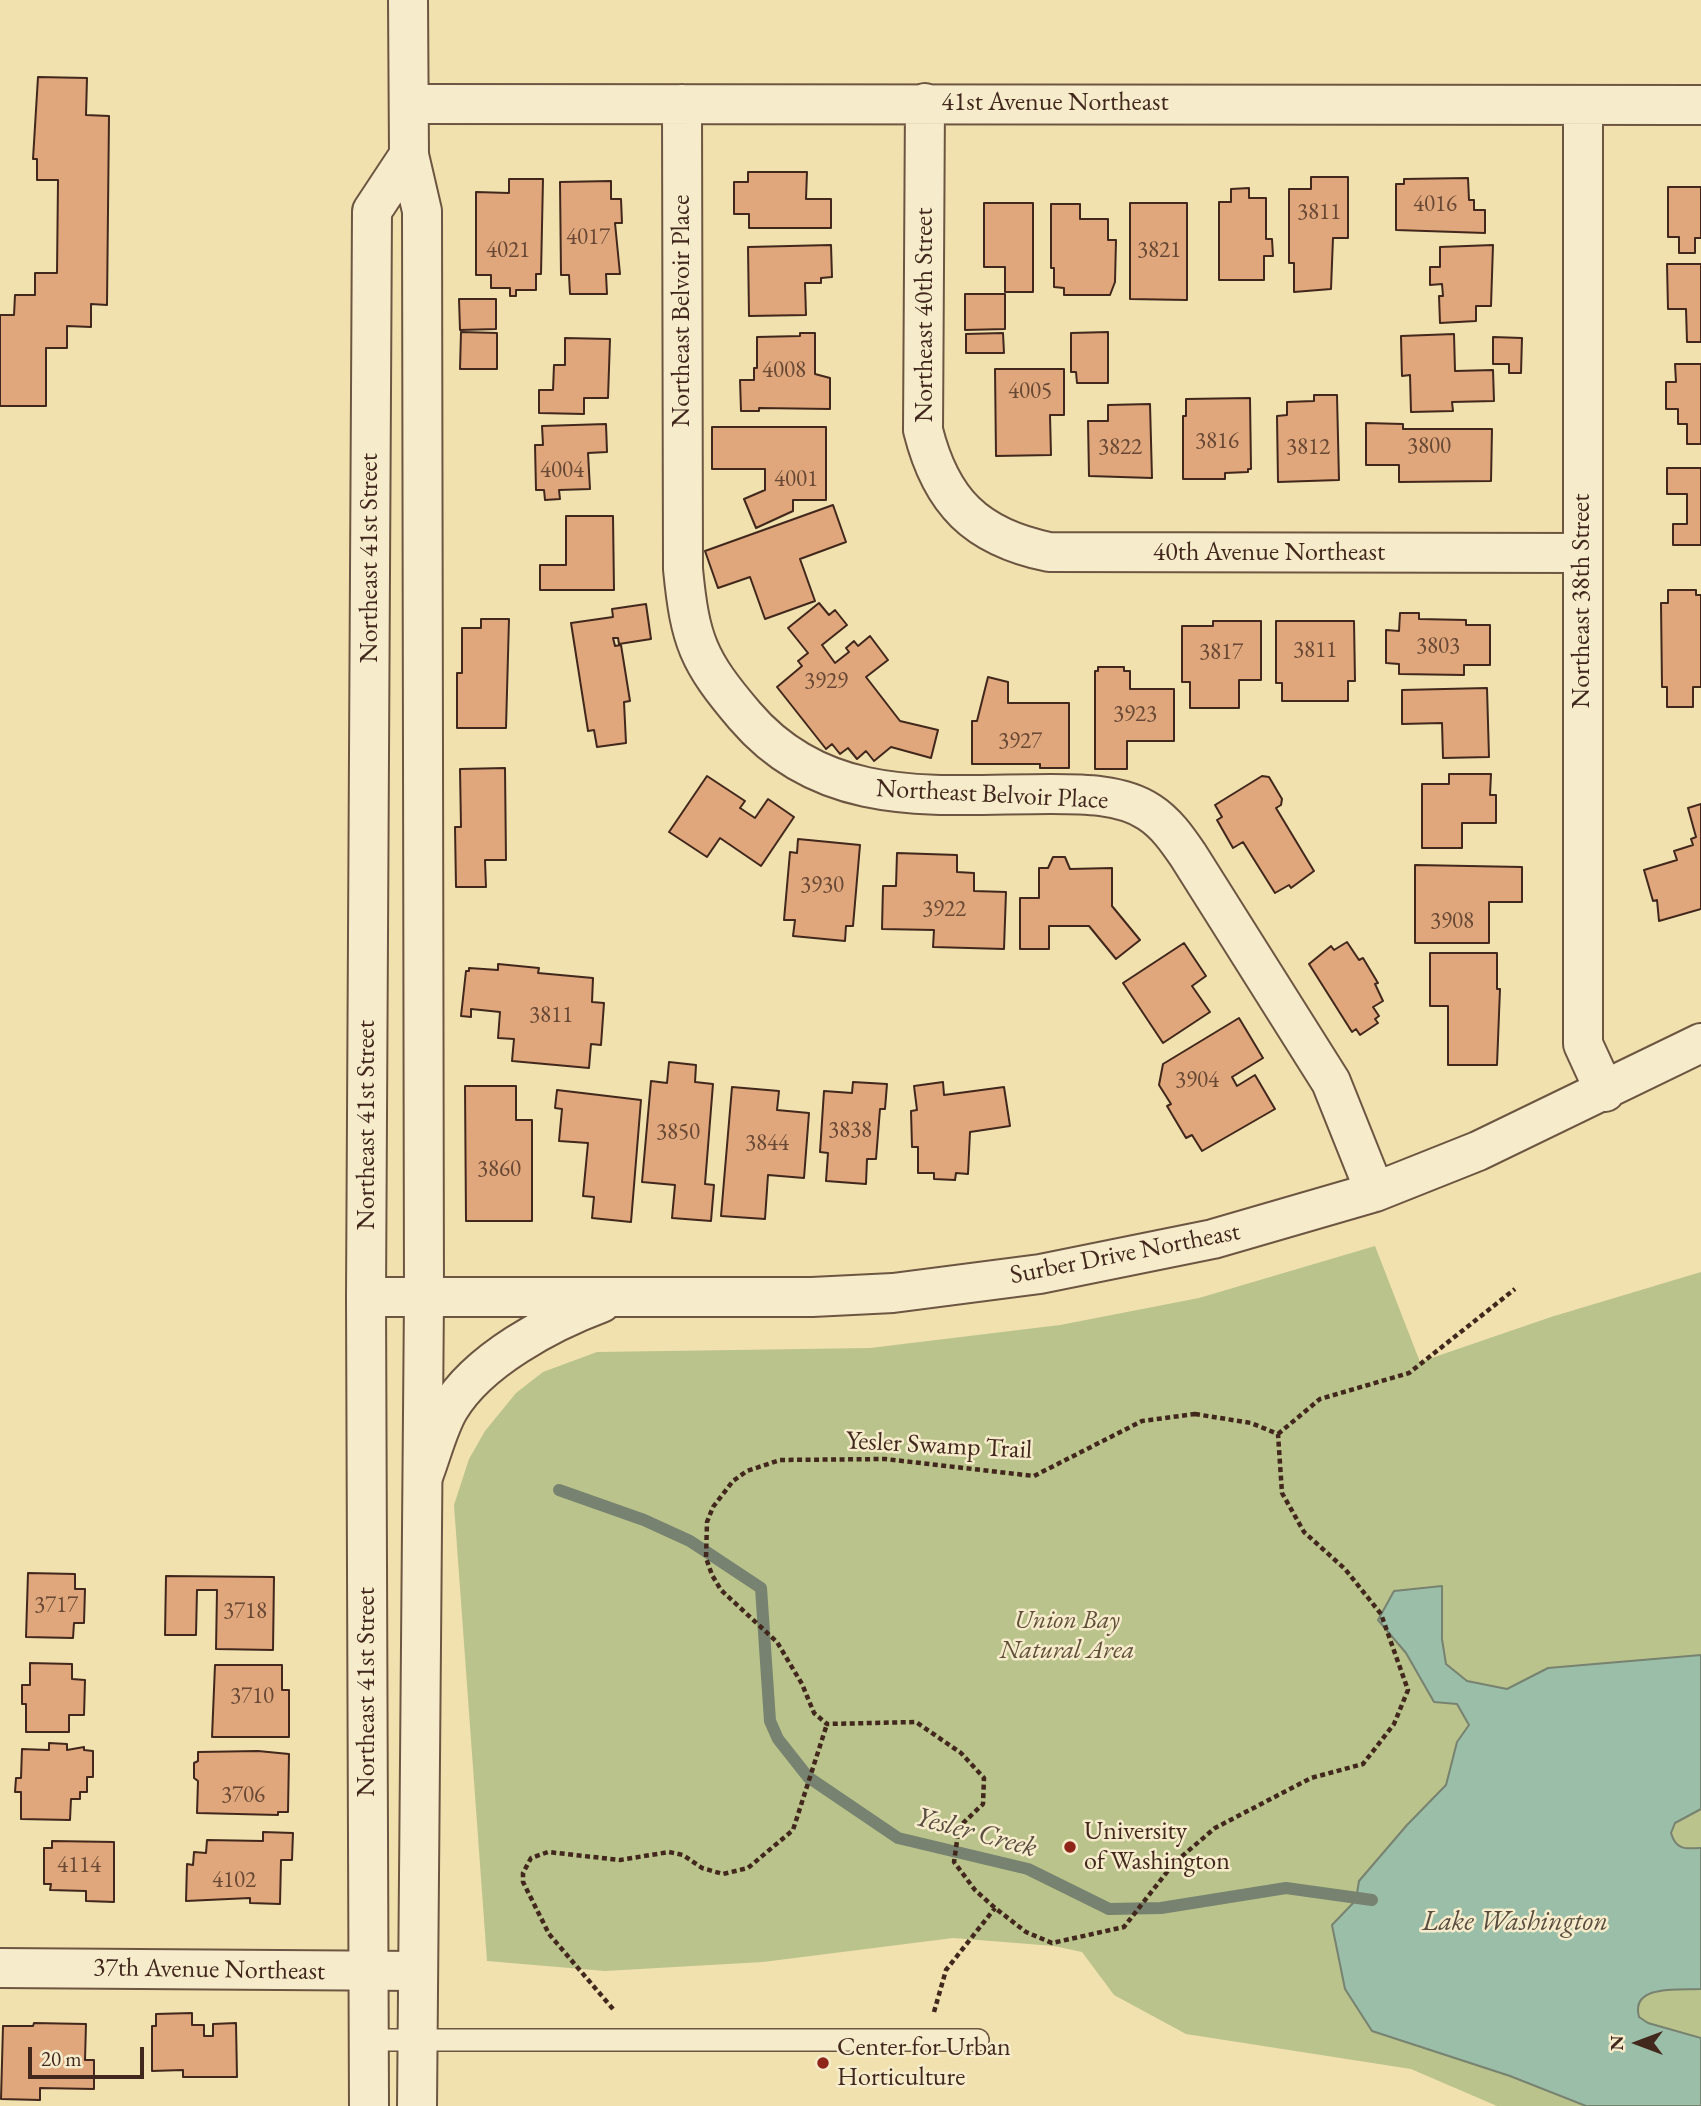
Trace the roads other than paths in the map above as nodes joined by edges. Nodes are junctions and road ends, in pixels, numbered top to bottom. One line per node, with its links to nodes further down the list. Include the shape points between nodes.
1 (408, 0): 3 (street, Northeast 41st Street)
2 (925, 103): 4 (street, 41st Avenue Northeast); 6 (street, 41st Avenue Northeast); 8 (street, Northeast 40th Street, via 923,430 931,463 945,491)
3 (409, 104): 4 (street, 41st Avenue Northeast); 7 (street, Northeast 41st Street)
4 (682, 104): 12 (street, Northeast Belvoir Place, via 683,569 688,619 703,662 758,731 783,753 844,784 902,794 1081,794 1116,799 1148,811 1173,833 1188,855 1331,1082)
5 (1701, 104): 6 (street, 41st Avenue Northeast)
6 (1583, 105): 9 (street, Northeast 38th Street)
7 (409, 155): 14 (street, Northeast 41st Street, via 372,211); 15 (street, Northeast 41st Street, via 422,211)
8 (966, 514): 9 (street, 40th Avenue Northeast, via 1020,546 1049,552)
9 (1582, 553): 11 (street, Northeast 38th Street, via 1583,1044)
10 (1701, 1043): 11 (street, Surber Drive Northeast)
11 (1605, 1092): 12 (street, Surber Drive Northeast)
12 (1376, 1192): 13 (street, Surber Drive Northeast, via 1213,1239 1040,1275 879,1293)
13 (620, 1296): 15 (street, Surber Drive Northeast); 16 (street, Surber Drive Northeast, via 560,1318 514,1346 476,1379 449,1408)
14 (366, 1297): 15 (street, Surber Drive Northeast); 18 (street, Northeast 41st Street)
15 (424, 1297): 16 (street, Northeast 41st Street)
16 (422, 1476): 19 (street, Northeast 41st Street)
17 (0, 1968): 18 (street, 37th Avenue Northeast)
18 (369, 1971): 19 (street, 37th Avenue Northeast); 20 (street, Northeast 41st Street)
19 (418, 1971): 22 (street, Northeast 41st Street)
20 (369, 2040): 22 (lane); 23 (street, Northeast 41st Street)
21 (978, 2040): 22 (lane)
22 (417, 2041): 24 (street, Northeast 41st Street)
23 (369, 2106)
24 (416, 2106)

